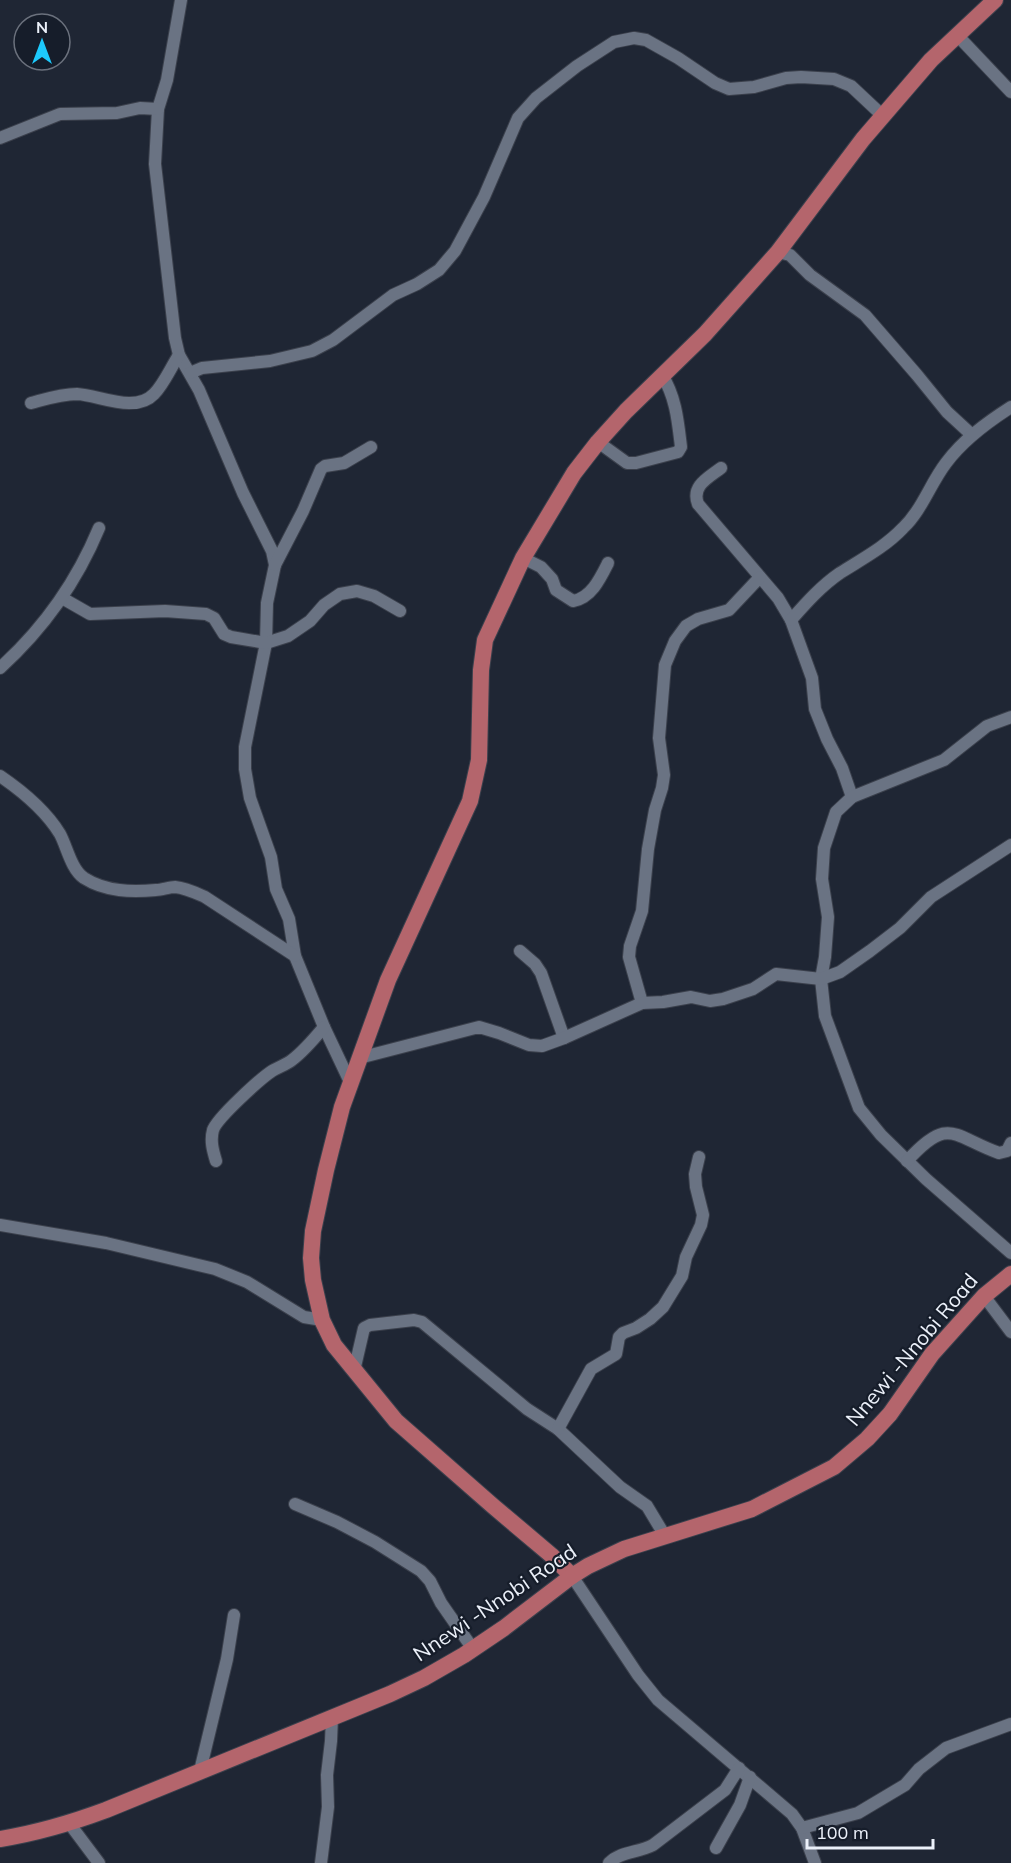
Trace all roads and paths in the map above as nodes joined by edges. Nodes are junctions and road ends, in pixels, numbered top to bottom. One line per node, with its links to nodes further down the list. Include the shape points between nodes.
1 (181, 0): 5 (street)
2 (994, 0): 3 (main road)
3 (957, 34): 4 (street); 6 (main road)
4 (1011, 92)
5 (158, 110): 7 (street, via 60,114); 9 (street, via 154,164)
6 (883, 116): 8 (main road); 10 (street, via 851,86 834,79 786,78 729,89 645,40 614,42 576,66 518,118 484,197 455,251 439,270 393,295 312,351)
7 (0, 138)
8 (778, 252): 11 (main road, via 705,334); 14 (street, via 790,255 864,315 947,412)
9 (179, 355): 10 (street); 12 (street, via 153,395 146,399 119,402 78,394)
10 (190, 372): 21 (street)
11 (662, 375): 15 (main road); 15 (street, via 675,406 681,447 678,452 627,463)
12 (31, 403)
13 (1011, 407): 14 (street)
14 (972, 435): 25 (street, via 946,463 904,528 816,592)
15 (598, 442): 19 (main road, via 574,473)
16 (371, 447): 21 (street, via 344,463 321,469)
17 (720, 468): 22 (street, via 697,488 695,496)
18 (99, 528): 23 (street)
19 (523, 558): 20 (street, via 541,567 556,590 573,601 591,591); 38 (main road, via 485,640 479,760 470,801 388,980)
20 (608, 563)
21 (275, 565): 26 (street, via 267,603)
22 (760, 577): 25 (street); 35 (street, via 729,610 686,626 665,665 659,738 664,775 648,849 642,912 628,957)
23 (62, 597): 26 (street, via 90,614 206,614 231,637); 27 (street)
24 (400, 611): 26 (street, via 357,591 340,594 288,636)
25 (791, 620): 30 (street, via 812,678 815,709)
26 (266, 643): 33 (street, via 245,747 245,769 250,798 271,857 276,889 289,919)
27 (0, 668)
28 (1011, 717): 30 (street, via 987,726 944,760)
29 (0, 776): 33 (street, via 35,804 59,833 78,873 85,879 129,892 174,887 189,890)
30 (852, 796): 34 (street, via 836,812 824,848 822,879 828,917)
31 (1011, 845): 34 (street, via 931,897 870,951 840,972)
32 (520, 951): 37 (street, via 541,973)
33 (295, 956): 36 (street)
34 (821, 979): 35 (street, via 776,974 753,989 723,999 691,997); 43 (street, via 825,1016 859,1108)
35 (642, 1003): 37 (street)
36 (324, 1027): 39 (street); 42 (street, via 291,1061 259,1080 220,1118 212,1141)
37 (564, 1038): 38 (street, via 542,1046 529,1045 479,1027)
38 (359, 1058): 39 (main road)
39 (350, 1082): 48 (main road, via 313,1231 313,1280)
40 (1011, 1143): 43 (street, via 1007,1151 999,1153 964,1136 944,1133 923,1144)
41 (699, 1157): 51 (street, via 695,1174 703,1215 682,1276 663,1307 644,1324 623,1333 616,1354 591,1369)
42 (216, 1161)
43 (908, 1161): 45 (street)
44 (0, 1225): 48 (street, via 106,1243 215,1269 247,1282 304,1317)
45 (1011, 1253)
46 (1011, 1274): 47 (main road, Nnewi -Nnobi Road)
47 (984, 1296): 49 (street); 53 (main road, Nnewi -Nnobi Road, via 932,1354 890,1414 834,1467 752,1509)
48 (322, 1320): 50 (main road, via 334,1345)
49 (1011, 1332)
50 (354, 1371): 51 (street, via 364,1328 422,1322 527,1409); 54 (main road, via 396,1420)
51 (558, 1429): 53 (street, via 620,1487 647,1506)
52 (295, 1504): 56 (street, via 375,1542 421,1571)
53 (665, 1536): 54 (main road, Nnewi -Nnobi Road, via 624,1549)
54 (572, 1576): 56 (main road, Nnewi -Nnobi Road); 59 (street, via 658,1700)
55 (234, 1615): 60 (street)
56 (473, 1649): 57 (main road, Nnewi -Nnobi Road, via 424,1678)
57 (332, 1717): 60 (main road, Nnewi -Nnobi Road); 67 (street)
58 (1011, 1724): 63 (street, via 946,1748 905,1785 858,1813)
59 (739, 1768): 61 (street); 68 (street, via 725,1790 653,1845 640,1852 616,1856)
60 (200, 1771): 62 (main road, Nnewi -Nnobi Road)
61 (750, 1777): 63 (street); 65 (street, via 740,1805)
62 (69, 1823): 64 (main road, Nnewi -Nnobi Road); 66 (street)
63 (802, 1828): 69 (street)
64 (0, 1839)
65 (716, 1848)
66 (99, 1863)
67 (321, 1863)
68 (609, 1863)
69 (815, 1863)

